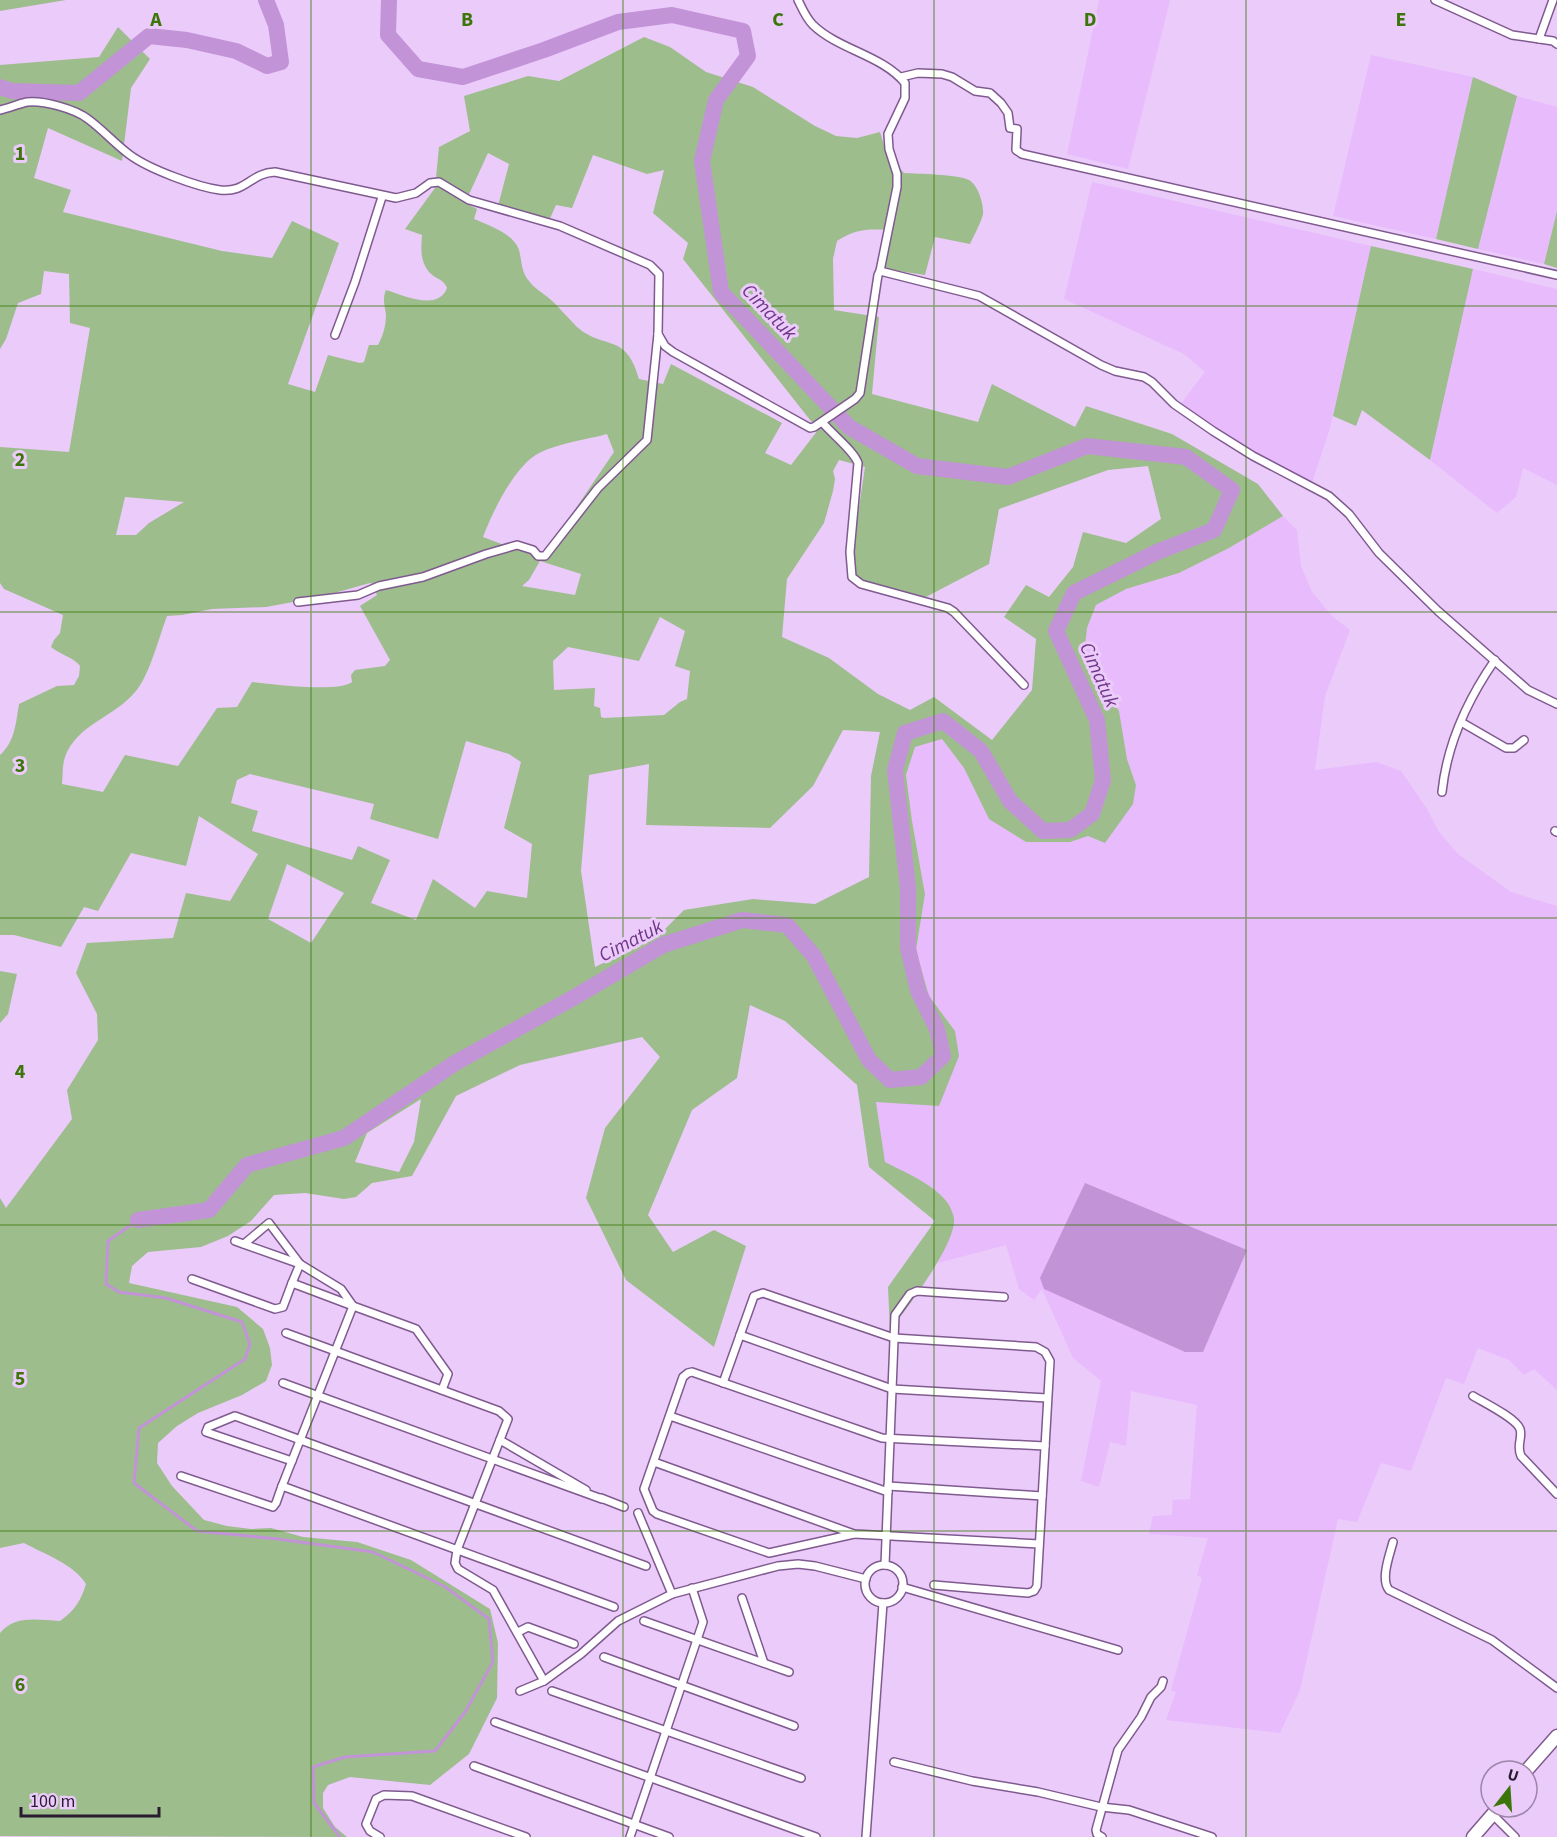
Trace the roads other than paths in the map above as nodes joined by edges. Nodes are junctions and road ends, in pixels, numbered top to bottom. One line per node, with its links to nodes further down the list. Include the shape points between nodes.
1 (798, 0): 6 (street, via 813,25)
2 (1435, 0): 4 (street, via 1512,35)
3 (1553, 0): 4 (street)
4 (1539, 39): 5 (street)
5 (1557, 45)
6 (901, 77): 9 (street, via 905,98 888,134 897,187); 10 (street, via 942,74 975,91 990,93 1008,113 1008,126 1017,129 1016,150 1022,154)
7 (0, 110): 8 (street, via 32,102 69,109 87,118 150,167 218,190 242,188 263,172 275,172)
8 (382, 197): 11 (street, via 406,196 439,182 469,200 560,226 650,265 659,274); 12 (street)
9 (880, 271): 13 (street, via 860,393); 15 (street, via 979,296 1101,365 1152,382 1174,404 1213,431 1334,500 1409,584)
10 (1557, 275)
11 (658, 334): 13 (street, via 674,352 805,426 814,427); 14 (street, via 648,440 598,488 545,555 538,556 517,545 358,595)
12 (335, 335)
13 (824, 421): 16 (street, via 856,456 858,464 850,552 852,577 861,584 948,608)
14 (298, 602)
15 (1495, 660): 17 (street, via 1528,690); 18 (street, via 1479,682)
16 (1024, 685)
17 (1557, 704)
18 (1461, 722): 19 (street, via 1506,748 1514,748); 20 (street, via 1444,766)
19 (1524, 740)
20 (1442, 792)
21 (235, 1241): 22 (street)
22 (244, 1244): 23 (street); 23 (street, via 269,1223)
23 (300, 1264): 25 (street); 27 (street, via 341,1289)
24 (192, 1279): 25 (street, via 275,1309 283,1307)
25 (292, 1283): 27 (street)
26 (1004, 1297): 30 (street, via 916,1291 896,1315)
27 (353, 1306): 31 (street); 35 (street, via 416,1329 448,1374)
28 (286, 1333): 31 (street)
29 (740, 1335): 30 (street, via 754,1296 763,1293); 33 (street); 34 (street)
30 (894, 1338): 34 (street); 38 (street, via 1036,1347 1050,1361)
31 (335, 1351): 35 (street); 36 (street)
32 (283, 1383): 36 (street)
33 (723, 1383): 39 (street, via 688,1373 683,1377); 40 (street)
34 (892, 1389): 38 (street); 40 (street)
35 (442, 1390): 42 (street, via 499,1411 508,1419)
36 (318, 1396): 41 (street); 44 (street)
37 (1473, 1396): 50 (street, via 1517,1423 1521,1431 1521,1456)
38 (1047, 1398): 43 (street)
39 (670, 1416): 46 (street); 49 (street)
40 (890, 1438): 43 (street); 49 (street)
41 (300, 1440): 45 (street); 45 (street, via 235,1416 208,1427 206,1432); 53 (street)
42 (500, 1440): 44 (street); 52 (street)
43 (1045, 1446): 51 (street)
44 (492, 1459): 52 (street); 53 (street)
45 (292, 1461): 48 (street)
46 (654, 1462): 56 (street); 56 (street, via 644,1489 657,1514 753,1549 769,1553)
47 (181, 1476): 48 (street, via 273,1506)
48 (282, 1486): 60 (street)
49 (888, 1489): 51 (street); 57 (street)
50 (1557, 1494)
51 (1042, 1496): 59 (street)
52 (602, 1499): 54 (street)
53 (475, 1504): 60 (street); 62 (street)
54 (624, 1507)
55 (638, 1514): 67 (street)
56 (854, 1534): 57 (street)
57 (886, 1536): 59 (street); 61 (street)
58 (1393, 1542): 82 (street, via 1385,1579 1389,1590 1492,1640)
59 (1039, 1544): 64 (street, via 1034,1591)
60 (457, 1550): 70 (street); 72 (street, via 458,1569 493,1590)
61 (885, 1565): 63 (street, via 873,1569); 65 (street, via 896,1570)
62 (646, 1566)
63 (866, 1579): 66 (street, via 798,1564); 69 (street, via 871,1598)
64 (934, 1585)
65 (902, 1587): 69 (street, via 896,1599); 75 (street)
66 (692, 1588): 67 (street); 73 (street, via 703,1622)
67 (672, 1594): 79 (street, via 618,1621)
68 (742, 1598): 77 (street)
69 (883, 1602): 103 (street)
70 (614, 1607)
71 (644, 1621): 73 (street)
72 (518, 1632): 74 (street, via 528,1627); 79 (street)
73 (698, 1640): 77 (street); 81 (street)
74 (574, 1644)
75 (1118, 1650)
76 (604, 1658): 81 (street)
77 (764, 1663): 78 (street)
78 (789, 1672)
79 (544, 1680): 83 (street)
80 (1163, 1681): 94 (street, via 1118,1750)
81 (682, 1686): 86 (street); 87 (street)
82 (1557, 1688)
83 (520, 1691)
84 (552, 1691): 87 (street)
85 (495, 1722): 92 (street)
86 (794, 1726)
87 (666, 1732): 92 (street); 93 (street)
88 (1557, 1736): 89 (main road)
89 (1537, 1759)
90 (894, 1762): 94 (street)
91 (474, 1766): 97 (street)
92 (650, 1778): 97 (street); 102 (street)
93 (801, 1778)
94 (1101, 1807): 104 (street, via 1096,1830); 105 (street, via 1129,1810)
95 (1489, 1819): 106 (main road)
96 (1502, 1819): 107 (street)
97 (634, 1824): 100 (street); 101 (street)
98 (380, 1837): 99 (street, via 366,1824 376,1798 384,1795 412,1796)
99 (526, 1837)
100 (630, 1837)
101 (669, 1837)
102 (816, 1837)
103 (866, 1837)
104 (1102, 1837)
105 (1212, 1837)
106 (1473, 1837)
107 (1515, 1837)

